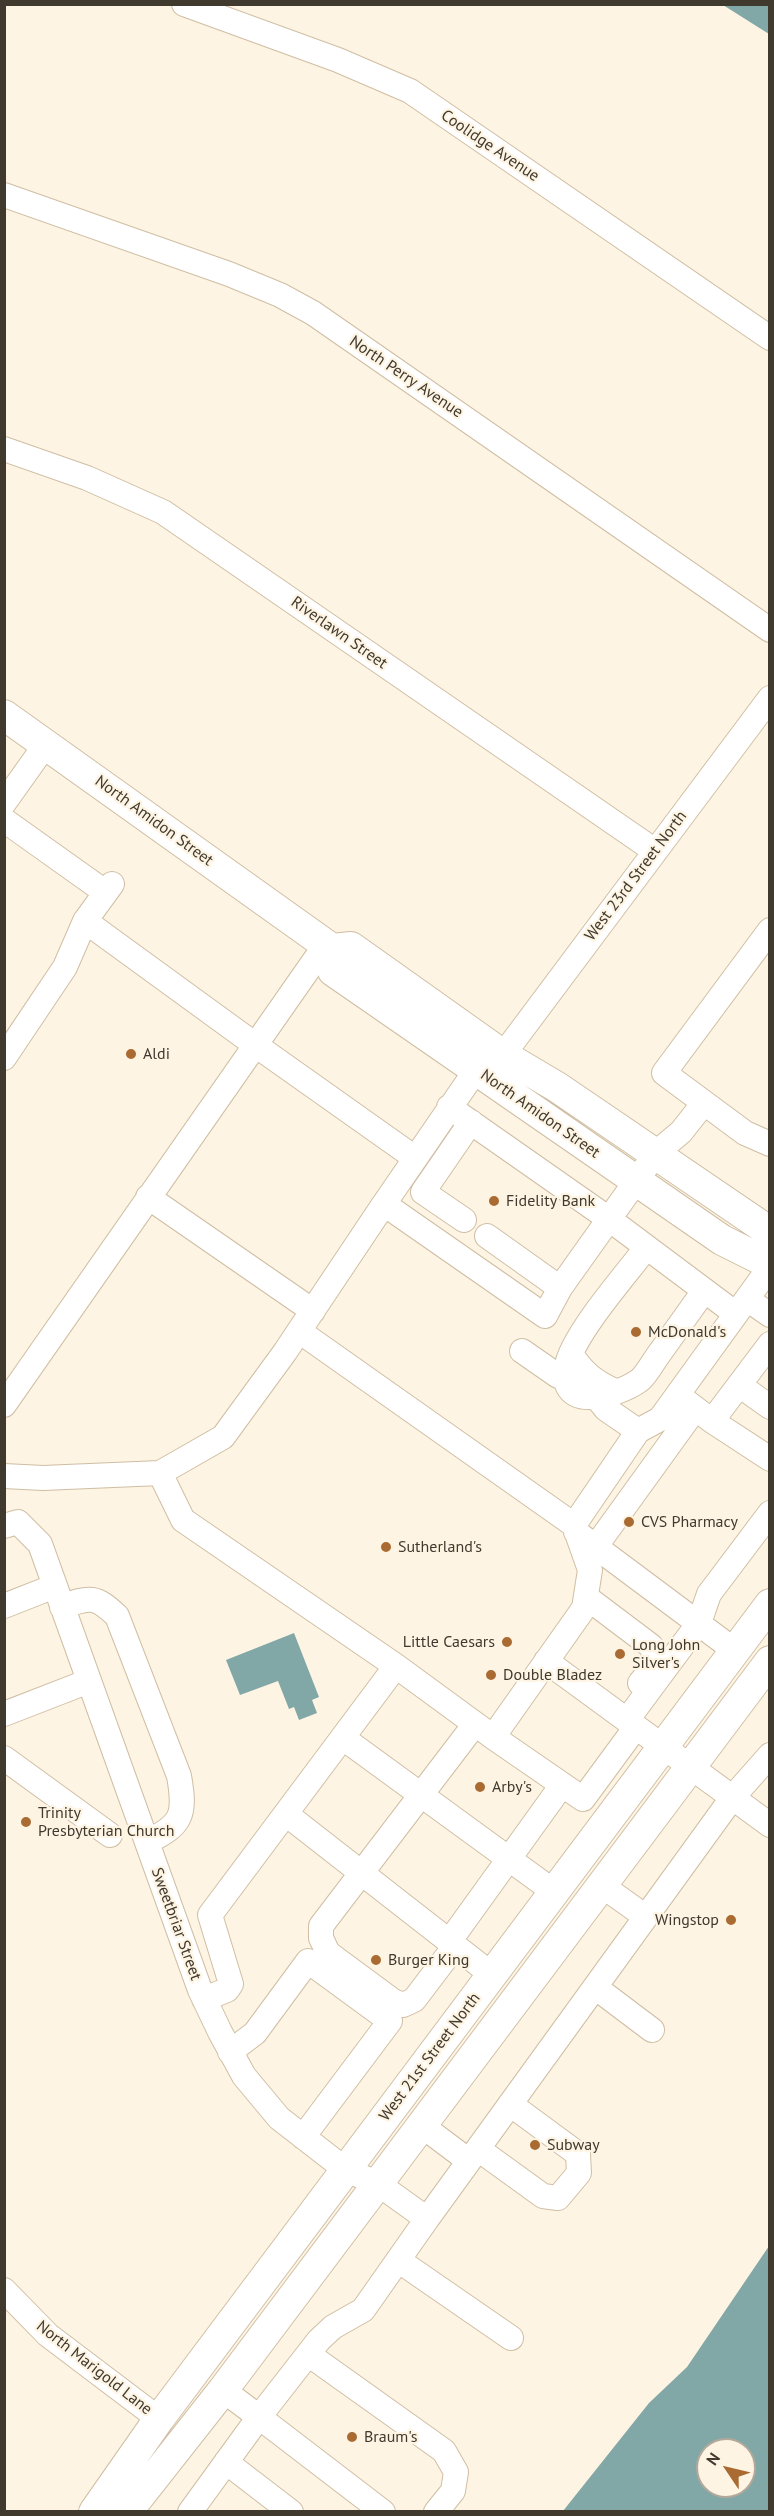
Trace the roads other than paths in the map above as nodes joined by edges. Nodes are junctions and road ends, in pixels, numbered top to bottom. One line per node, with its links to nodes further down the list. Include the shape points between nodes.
1 (184, 4): 3 (street, Coolidge Avenue, via 338,60 410,91)
2 (4, 195): 5 (street, North Perry Avenue, via 229,274 313,313)
3 (770, 338)
4 (4, 449): 11 (street, Riverlawn Street, via 87,478 163,512)
5 (770, 630)
6 (770, 698): 11 (street, West 23rd Street North)
7 (4, 715): 8 (main road, North Amidon Street)
8 (46, 744): 9 (street); 14 (main road, North Amidon Street)
9 (4, 803)
10 (4, 820): 12 (street, via 108,888)
11 (655, 851): 16 (street, West 23rd Street North)
12 (85, 921): 15 (street); 17 (street, via 65,967)
13 (770, 930): 19 (street, via 664,1073)
14 (329, 946): 15 (street); 16 (main road, North Amidon Street, via 351,948); 18 (main road, North Amidon Street, via 333,971)
15 (254, 1044): 24 (street); 26 (street)
16 (503, 1055): 23 (main road, North Amidon Street)
17 (4, 1058)
18 (476, 1070): 20 (street); 25 (main road, North Amidon Street)
19 (704, 1103): 22 (street, via 745,1133); 23 (street, via 681,1132)
20 (449, 1107): 21 (street); 24 (street)
21 (471, 1122): 28 (street); 29 (street, via 423,1192)
22 (770, 1144)
23 (656, 1154): 25 (street); 30 (main road, North Amidon Street)
24 (415, 1158): 27 (street)
25 (637, 1181): 28 (street); 33 (main road, North Amidon Street, via 722,1240)
26 (148, 1197): 38 (street); 44 (street)
27 (384, 1204): 34 (street, via 545,1316); 38 (street)
28 (609, 1219): 32 (street); 34 (street)
29 (464, 1220)
30 (770, 1232)
31 (488, 1236): 34 (street)
32 (646, 1248): 35 (street); 43 (street, via 571,1354 566,1379 571,1390 581,1397)
33 (770, 1266): 36 (street)
34 (560, 1288)
35 (704, 1291): 36 (street); 43 (street, via 641,1379)
36 (741, 1307): 37 (street); 46 (street)
37 (770, 1315)
38 (306, 1321): 49 (street, via 223,1437); 53 (street)
39 (770, 1344): 42 (street)
40 (522, 1350): 41 (street)
41 (558, 1376)
42 (739, 1385): 45 (street); 46 (street)
43 (606, 1395): 47 (street, via 606,1409)
44 (4, 1405)
45 (770, 1407)
46 (695, 1408): 47 (street); 48 (street); 53 (street, via 647,1475 626,1484)
47 (638, 1431): 53 (street)
48 (770, 1459)
49 (160, 1473): 50 (street); 63 (street, via 183,1520)
50 (4, 1476)
51 (770, 1513): 58 (street, via 709,1594)
52 (4, 1526): 55 (street, Sweetbriar Street, via 18,1522 40,1544)
53 (583, 1535): 54 (street, via 590,1570); 58 (street)
54 (587, 1590): 59 (street); 61 (street, via 584,1608); 66 (street, via 656,1654)
55 (59, 1597): 57 (street); 64 (street, Sweetbriar Street); 81 (street, via 100,1600 117,1616 179,1776 181,1817 168,1832)
56 (770, 1604): 60 (main road, West 21st Street North)
57 (4, 1606)
58 (699, 1623): 59 (street); 60 (street)
59 (679, 1650): 66 (street)
60 (734, 1650): 69 (main road, West 21st Street North)
61 (546, 1661): 66 (street); 67 (street)
62 (770, 1661): 72 (main road, West 21st Street North)
63 (396, 1666): 67 (street); 68 (street)
64 (89, 1681): 65 (street); 81 (street, Sweetbriar Street)
65 (4, 1714)
66 (626, 1720): 69 (street); 76 (street)
67 (484, 1731): 73 (street); 74 (street)
68 (347, 1732): 74 (street); 77 (street)
69 (661, 1746): 72 (street); 78 (main road, West 21st Street North)
70 (770, 1755): 75 (street)
71 (4, 1758): 80 (street)
72 (689, 1766): 75 (street); 84 (main road, West 21st Street North)
73 (562, 1785): 76 (street); 82 (street)
74 (426, 1790): 82 (street); 83 (street)
75 (732, 1798): 79 (street); 86 (street)
76 (583, 1799): 78 (street)
77 (286, 1814): 83 (street); 90 (street, via 210,1916 231,1984)
78 (608, 1817): 85 (main road, West 21st Street North)
79 (770, 1825)
80 (110, 1834)
81 (147, 1842): 90 (street, Sweetbriar Street)
82 (509, 1859): 85 (street); 87 (street)
83 (360, 1872): 87 (street); 87 (street, via 321,1926 321,1938 328,1953 403,2005 414,2000)
84 (601, 1885): 86 (street); 94 (main road, West 21st Street North)
85 (553, 1891): 88 (main road, West 21st Street North)
86 (646, 1917): 89 (street)
87 (452, 1944): 88 (street)
88 (491, 1974): 97 (main road, West 21st Street North)
89 (595, 1987): 91 (street); 93 (street)
90 (204, 1999): 92 (street, Sweetbriar Street)
91 (652, 2030)
92 (230, 2052): 95 (street, Sweetbriar Street, via 244,2076 279,2118); 95 (street, via 255,2033 308,1962 390,2021)
93 (510, 2104): 96 (street); 96 (street, via 578,2154 579,2173 558,2199 543,2196)
94 (421, 2125): 96 (street); 98 (main road, West 21st Street North)
95 (303, 2137): 97 (street, Sweetbriar Street)
96 (473, 2155): 99 (street)
97 (346, 2170): 98 (street, Sweetbriar Street); 106 (main road, West 21st Street North)
98 (377, 2183): 99 (street, Sweetbriar Street); 104 (main road, West 21st Street North)
99 (427, 2219): 100 (street)
100 (398, 2260): 102 (street); 103 (street, via 363,2310 333,2327)
101 (4, 2290): 106 (street, North Marigold Lane, via 48,2335)
102 (511, 2338)
103 (308, 2354): 105 (street); 113 (street, via 444,2451 456,2472 453,2491)
104 (223, 2390): 105 (street); 109 (main road, West 21st Street North)
105 (259, 2417): 107 (street); 112 (street)
106 (159, 2419): 108 (main road, West 21st Street North)
107 (226, 2462): 110 (street); 111 (street)
108 (94, 2511)
109 (127, 2511)
110 (190, 2511)
111 (291, 2511)
112 (383, 2511)
113 (436, 2511)

